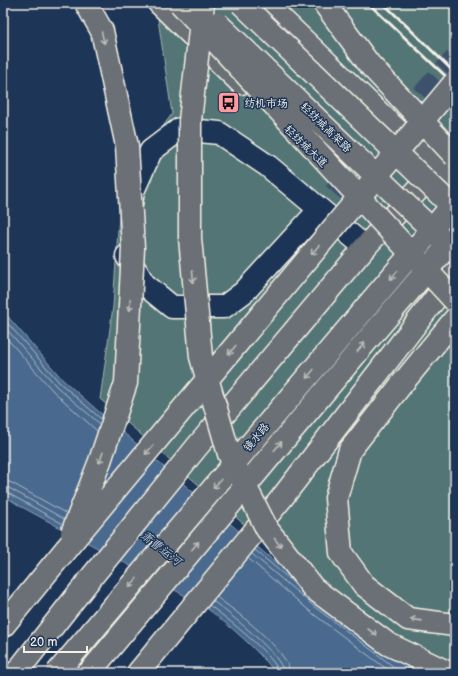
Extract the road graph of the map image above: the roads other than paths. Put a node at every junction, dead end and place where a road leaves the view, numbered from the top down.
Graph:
1 (86, 3) edge
2 (158, 3) edge
3 (180, 3) edge
4 (196, 3) edge
5 (203, 3) edge
6 (241, 3) edge
7 (265, 3) edge
8 (324, 3) edge
9 (455, 82) edge
10 (455, 156) edge
11 (437, 169) junction
12 (455, 186) edge
13 (455, 202) edge
14 (455, 210) edge
15 (312, 218) tunnel mouth
16 (386, 223) junction
17 (455, 237) edge
18 (365, 247) junction
19 (455, 252) edge
20 (453, 280) edge
21 (455, 301) edge
22 (455, 319) edge
23 (66, 549) junction
24 (455, 625) edge
25 (3, 626) edge
26 (16, 673) edge
27 (57, 673) edge
28 (89, 673) edge
29 (138, 673) edge
30 (449, 673) edge

1 -> 23 main road, bridge
2 - 16 main road, 轻纺城大道
3 - 21 main road, bridge
4 - 19 main road, 轻纺城高架路, bridge
5 -> 30 main road, bridge
6 - 14 main road, bridge
7 - 11 main road
8 - 10 main road, bridge
9 -> 23 main road, bridge
11 - 12 main road
11 - 16 main road
13 -> 27 main road, 镜水路, bridge
15 - 18 street
16 - 18 main road
16 - 20 main road, 轻纺城大道
28 -> 17 main road, bridge
18 - 26 main road
20 - 29 main road
24 -> 22 main road
23 - 25 main road

